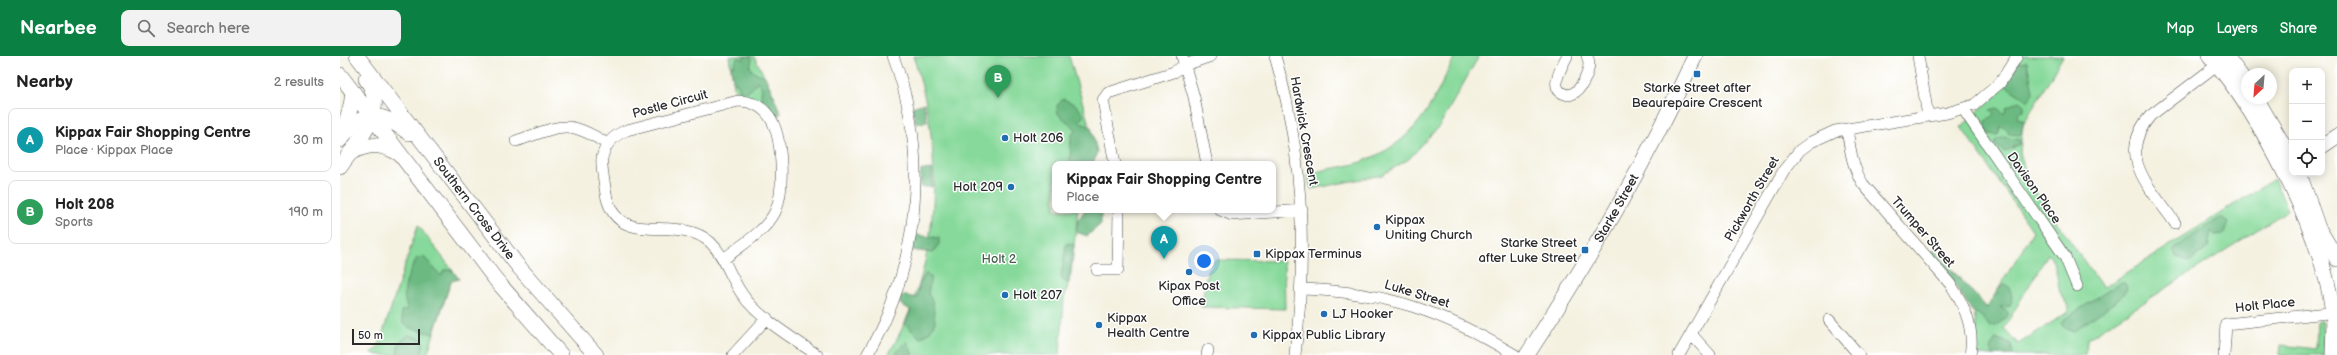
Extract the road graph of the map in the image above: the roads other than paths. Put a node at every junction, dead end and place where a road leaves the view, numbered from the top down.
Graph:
1 (349, 56) edge
2 (357, 56) edge
3 (893, 56) edge
4 (1211, 56) edge
5 (1275, 56) edge
6 (1567, 56) edge
7 (1587, 56) edge
8 (1695, 56) edge
9 (1918, 56) edge
10 (2017, 56) edge
11 (2220, 58) edge
12 (1183, 60) edge
13 (340, 75) edge
14 (2241, 78) edge
15 (353, 92) junction
16 (2259, 104) edge
17 (1963, 109) junction
18 (1928, 116) junction
19 (372, 117) junction
20 (2337, 128) edge
21 (1847, 129) junction
22 (2325, 133) edge
23 (2337, 136) edge
24 (340, 140) edge
25 (516, 142) dead end
26 (424, 144) junction
27 (607, 144) junction
28 (2325, 144) edge
29 (350, 153) junction
30 (399, 153) junction
31 (2287, 159) edge
32 (1114, 161) edge
33 (1206, 161) edge
34 (340, 167) edge
35 (2300, 176) edge
36 (1302, 210) junction
37 (1276, 212) edge
38 (1119, 213) edge
39 (1227, 213) edge
40 (1260, 213) edge
41 (2175, 223) dead end
42 (724, 259) junction
43 (2337, 259) edge
44 (2322, 267) junction
45 (1097, 270) dead end
46 (2077, 286) dead end
47 (1302, 289) junction
48 (2335, 312) edge
49 (766, 318) junction
50 (1829, 320) dead end
51 (1691, 334) junction
52 (561, 355) edge
53 (596, 355) edge
54 (733, 355) edge
55 (817, 355) edge
56 (867, 355) edge
57 (1295, 355) edge
58 (1515, 355) edge
59 (1527, 355) edge
60 (1679, 355) edge
61 (1710, 355) edge
62 (1859, 355) edge
63 (1970, 355) edge
64 (2224, 355) edge
65 (2333, 355) edge

1 - 19 street
2 - 26 street, Southern Cross Drive
3 - 56 street
4 - 12 street
5 - 36 street, Hardwick Crescent
6 - 7 street
8 - 59 street, Starke Street
9 - 18 street
10 - 17 street, Pickworth Street
11 - 14 street
11 - 31 street
11 - 41 street
12 - 32 street
12 - 33 street
13 - 15 street, Southern Cross Drive
15 - 19 street, Southern Cross Drive
15 - 24 street
16 - 31 street
17 - 18 street, Pickworth Street
17 - 46 street, Davison Place
18 - 21 street, Pickworth Street
19 - 24 street
19 - 26 street
19 - 29 street
19 - 30 street, Southern Cross Drive
20 - 22 street
21 - 51 street, Pickworth Street
21 - 63 street, Trumper Street
23 - 28 street
25 - 27 street
26 - 53 street, Southern Cross Drive
27 - 42 street
27 - 42 street, Postle Circuit
29 - 30 street
29 - 34 street
30 - 52 street, Southern Cross Drive
31 - 44 street
35 - 43 street
36 - 37 street
36 - 47 street, Hardwick Crescent
38 - 45 street
39 - 40 street
42 - 49 street
43 - 44 street
44 - 48 street
47 - 57 street, Hardwick Crescent
47 - 58 street, Luke Street
48 - 64 street, Holt Place
48 - 65 street
49 - 54 street
49 - 55 street
50 - 62 street
51 - 60 street, Pickworth Street
51 - 61 street

